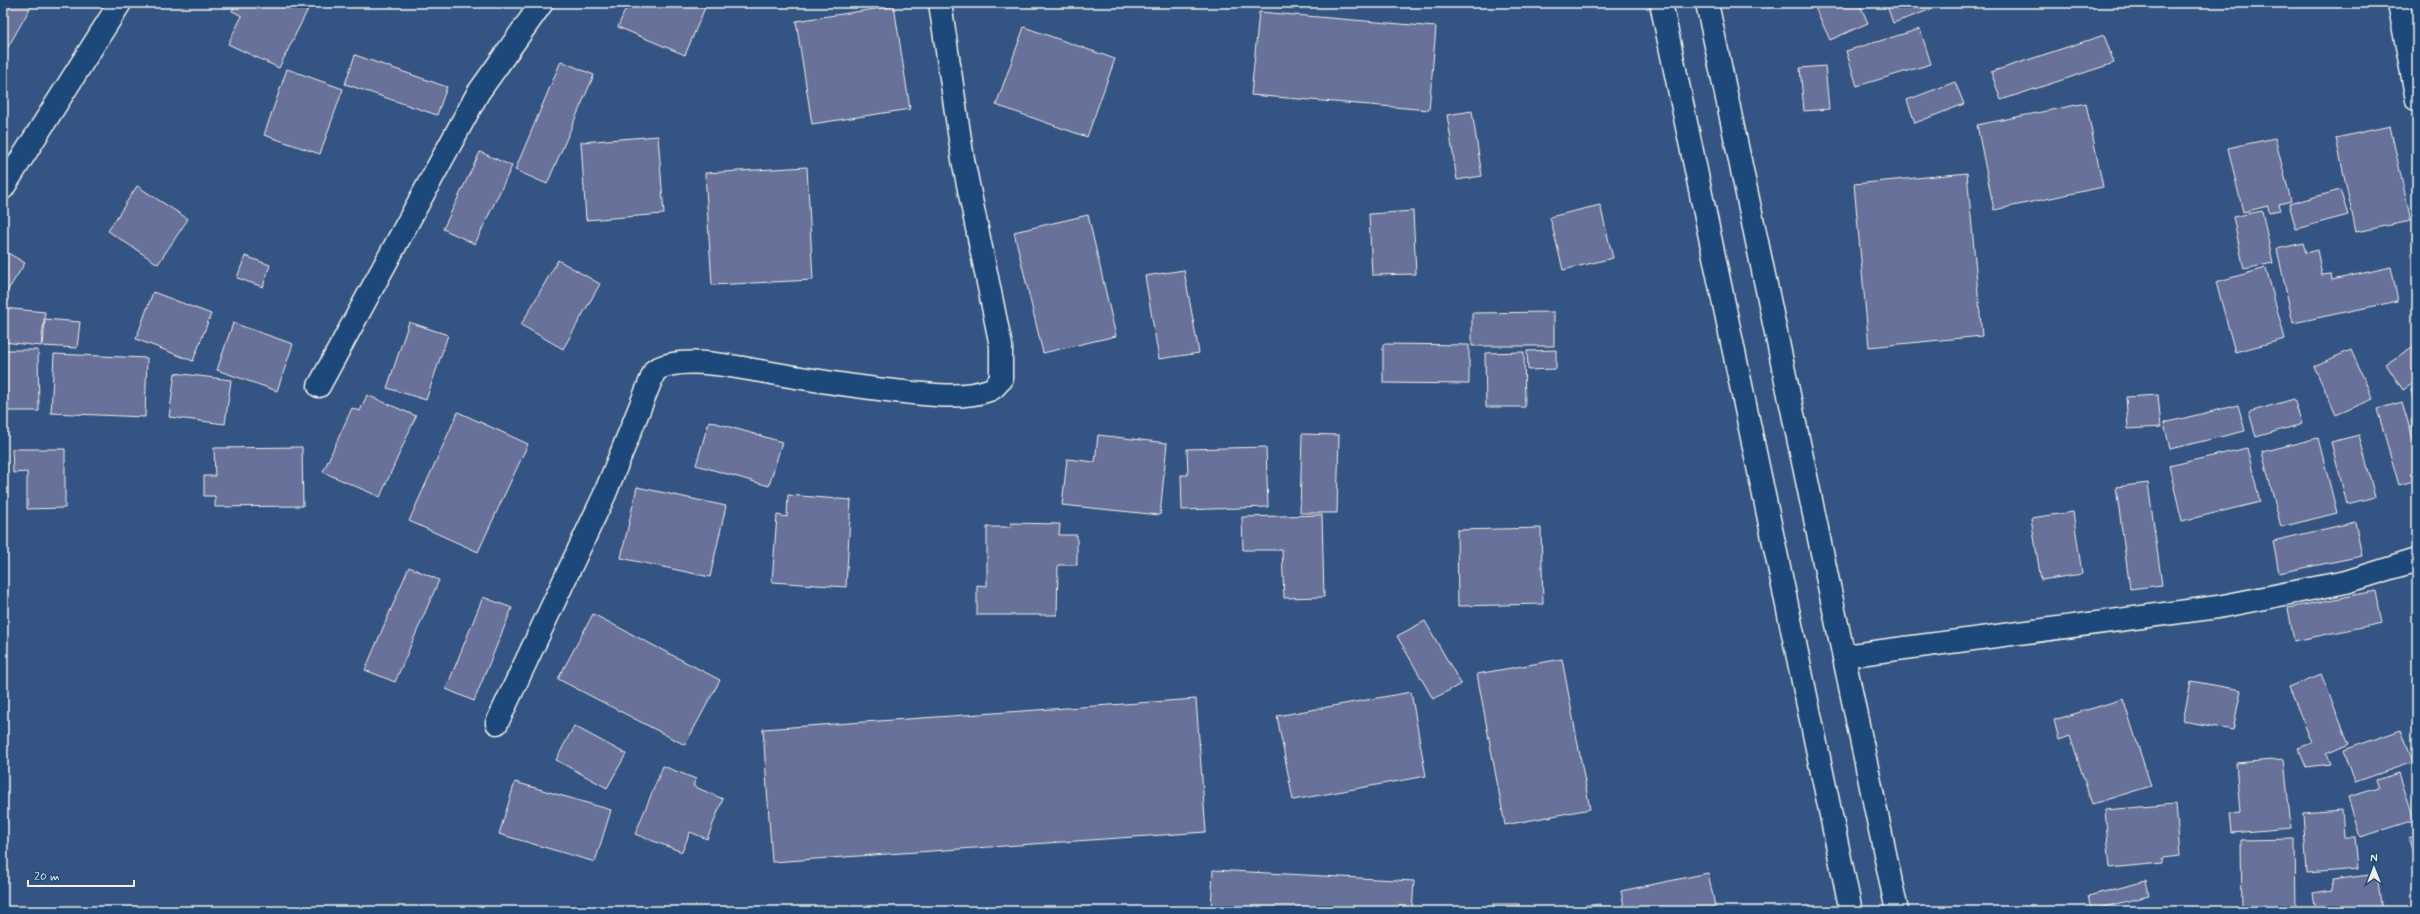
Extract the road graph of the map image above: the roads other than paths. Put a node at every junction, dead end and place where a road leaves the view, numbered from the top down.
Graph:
1 (120, 3) edge
2 (542, 3) edge
3 (940, 3) edge
4 (1661, 3) edge
5 (1707, 3) edge
6 (2399, 3) edge
7 (2417, 100) edge
8 (3, 188) edge
9 (318, 386) dead end
10 (2417, 560) edge
11 (1844, 656) junction
12 (497, 723) dead end
13 (1851, 911) edge
14 (1897, 911) edge

1 - 8 street
2 - 9 street
3 - 12 street
4 - 13 street
5 - 11 street
6 - 7 street
10 - 11 street
11 - 14 street

